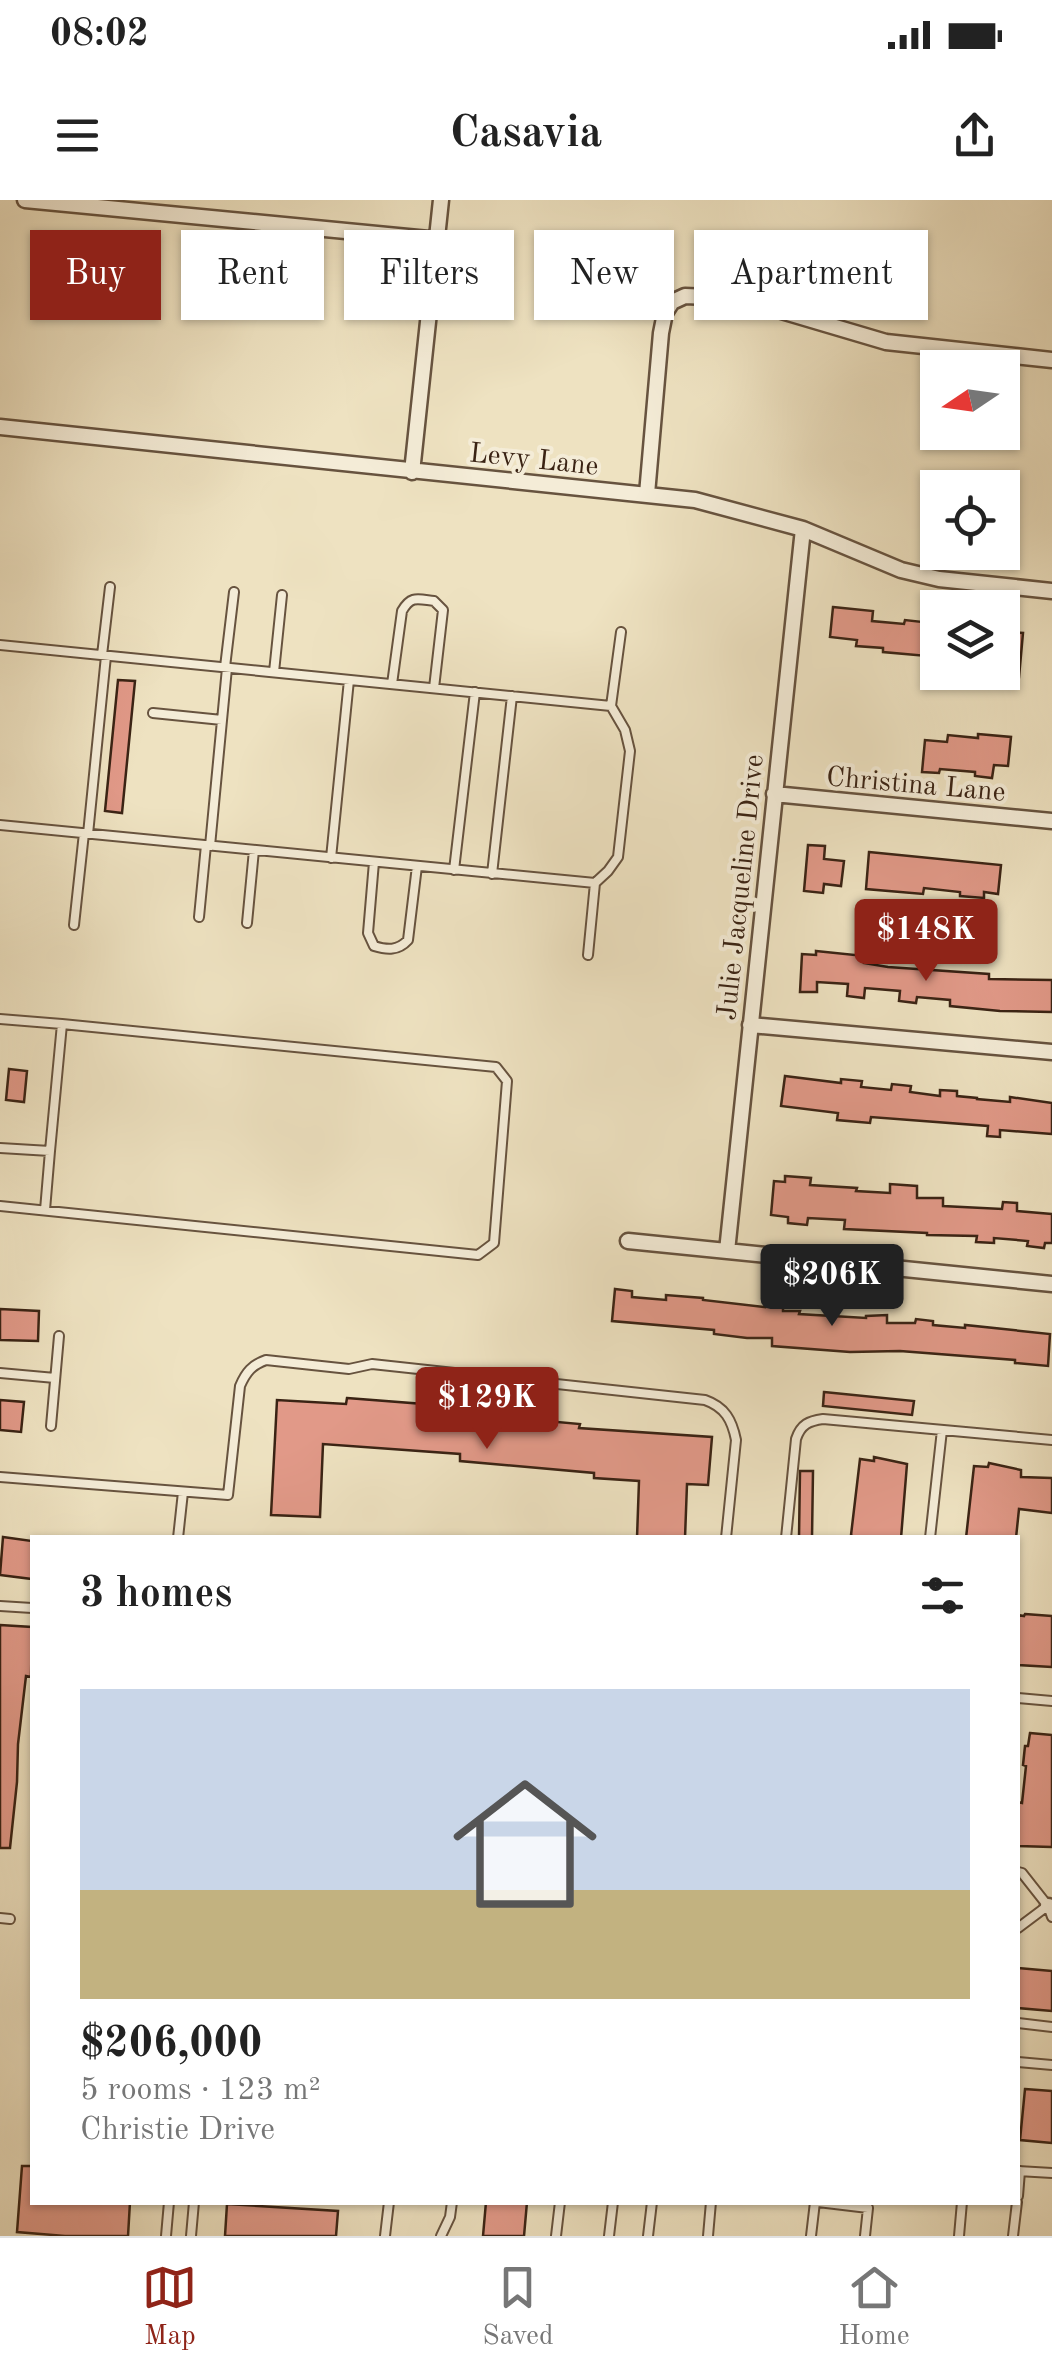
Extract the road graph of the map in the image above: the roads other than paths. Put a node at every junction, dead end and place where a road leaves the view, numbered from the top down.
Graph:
1 (25, 200) edge
2 (441, 200) edge
3 (439, 230) edge
4 (344, 231) edge
5 (429, 320) edge
6 (1052, 360) edge
7 (0, 427) edge
8 (412, 472) junction
9 (647, 494) junction
10 (803, 529) junction
11 (110, 587) dead end
12 (1052, 591) edge
13 (234, 592) dead end
14 (282, 596) dead end
15 (620, 632) dead end
16 (0, 645) edge
17 (104, 656) junction
18 (226, 668) junction
19 (274, 672) junction
20 (348, 680) junction
21 (392, 684) junction
22 (434, 688) junction
23 (475, 692) junction
24 (512, 696) junction
25 (610, 706) junction
26 (153, 713) dead end
27 (222, 720) junction
28 (774, 794) junction
29 (1052, 821) edge
30 (0, 825) edge
31 (86, 834) junction
32 (208, 845) junction
33 (254, 850) junction
34 (331, 858) junction
35 (374, 862) junction
36 (417, 866) junction
37 (454, 870) junction
38 (492, 874) junction
39 (595, 883) junction
40 (200, 917) dead end
41 (247, 924) dead end
42 (74, 925) dead end
43 (588, 955) dead end
44 (0, 1019) edge
45 (62, 1024) junction
46 (750, 1025) junction
47 (1052, 1052) edge
48 (0, 1148) edge
49 (50, 1151) junction
50 (0, 1206) edge
51 (44, 1210) junction
52 (628, 1241) dead end
53 (727, 1251) junction
54 (1052, 1284) edge
55 (59, 1336) dead end
56 (0, 1372) edge
57 (56, 1378) junction
58 (51, 1426) dead end
59 (942, 1430) junction
60 (1052, 1440) edge
61 (0, 1477) edge
62 (183, 1492) junction
63 (178, 1535) edge
64 (726, 1535) edge
65 (786, 1535) edge
66 (930, 1535) edge
67 (0, 1606) edge
68 (30, 1608) edge
69 (1020, 1698) edge
70 (1052, 1701) edge
71 (1020, 1872) edge
72 (1051, 1908) edge
73 (1020, 1927) edge
74 (1020, 2023) edge
75 (1052, 2026) edge
76 (1020, 2062) edge
77 (1052, 2065) edge
78 (1020, 2171) edge
79 (1052, 2173) edge
80 (170, 2205) edge
81 (194, 2205) edge
82 (389, 2205) edge
83 (452, 2205) edge
84 (560, 2205) edge
85 (612, 2205) edge
86 (652, 2205) edge
87 (711, 2205) edge
88 (816, 2205) edge
89 (842, 2205) edge
90 (962, 2205) edge
91 (1016, 2205) edge
92 (166, 2236) edge
93 (191, 2236) edge
94 (386, 2236) edge
95 (441, 2236) edge
96 (556, 2236) edge
97 (609, 2236) edge
98 (648, 2236) edge
99 (708, 2236) edge
100 (811, 2236) edge
101 (865, 2236) edge
102 (959, 2236) edge
103 (1013, 2236) edge

1 - 4 street
2 - 3 street
5 - 8 street
6 - 9 street
7 - 8 street, Levy Lane
8 - 9 street, Levy Lane
9 - 10 street, Levy Lane
10 - 12 street, Levy Lane
10 - 28 street, Julie Jacqueline Drive
11 - 17 lane
13 - 18 lane
14 - 19 lane
15 - 25 lane
16 - 17 lane
17 - 18 lane
17 - 31 lane
18 - 19 lane
18 - 27 lane
19 - 20 lane
20 - 21 lane
20 - 34 lane
21 - 22 lane
21 - 22 lane
22 - 23 lane
23 - 24 lane
23 - 37 lane
24 - 25 lane
24 - 38 lane
25 - 39 lane
26 - 27 lane
27 - 32 lane
28 - 29 street, Christina Lane
28 - 46 street, Julie Jacqueline Drive
30 - 31 lane
31 - 32 lane
31 - 42 lane
32 - 33 lane
32 - 40 lane
33 - 34 lane
33 - 41 lane
34 - 35 lane
35 - 36 lane
35 - 36 lane
36 - 37 lane
37 - 38 lane
38 - 39 lane
39 - 43 lane
44 - 45 lane
45 - 49 lane
45 - 51 lane
46 - 47 street
46 - 53 street, Julie Jacqueline Drive
48 - 49 lane
49 - 51 lane
50 - 51 lane
52 - 53 street
53 - 54 street
55 - 57 lane
56 - 57 lane
57 - 58 lane
59 - 60 lane
59 - 65 lane
59 - 66 lane
61 - 62 lane
62 - 63 lane
62 - 64 lane
67 - 68 lane
69 - 70 lane
71 - 72 lane
72 - 73 lane
74 - 75 lane
76 - 77 lane
78 - 79 lane
80 - 92 lane
81 - 93 lane
82 - 94 lane
83 - 95 lane
84 - 96 lane
85 - 97 lane
86 - 98 lane
87 - 99 lane
88 - 100 lane
89 - 101 lane
90 - 102 lane
91 - 103 lane

